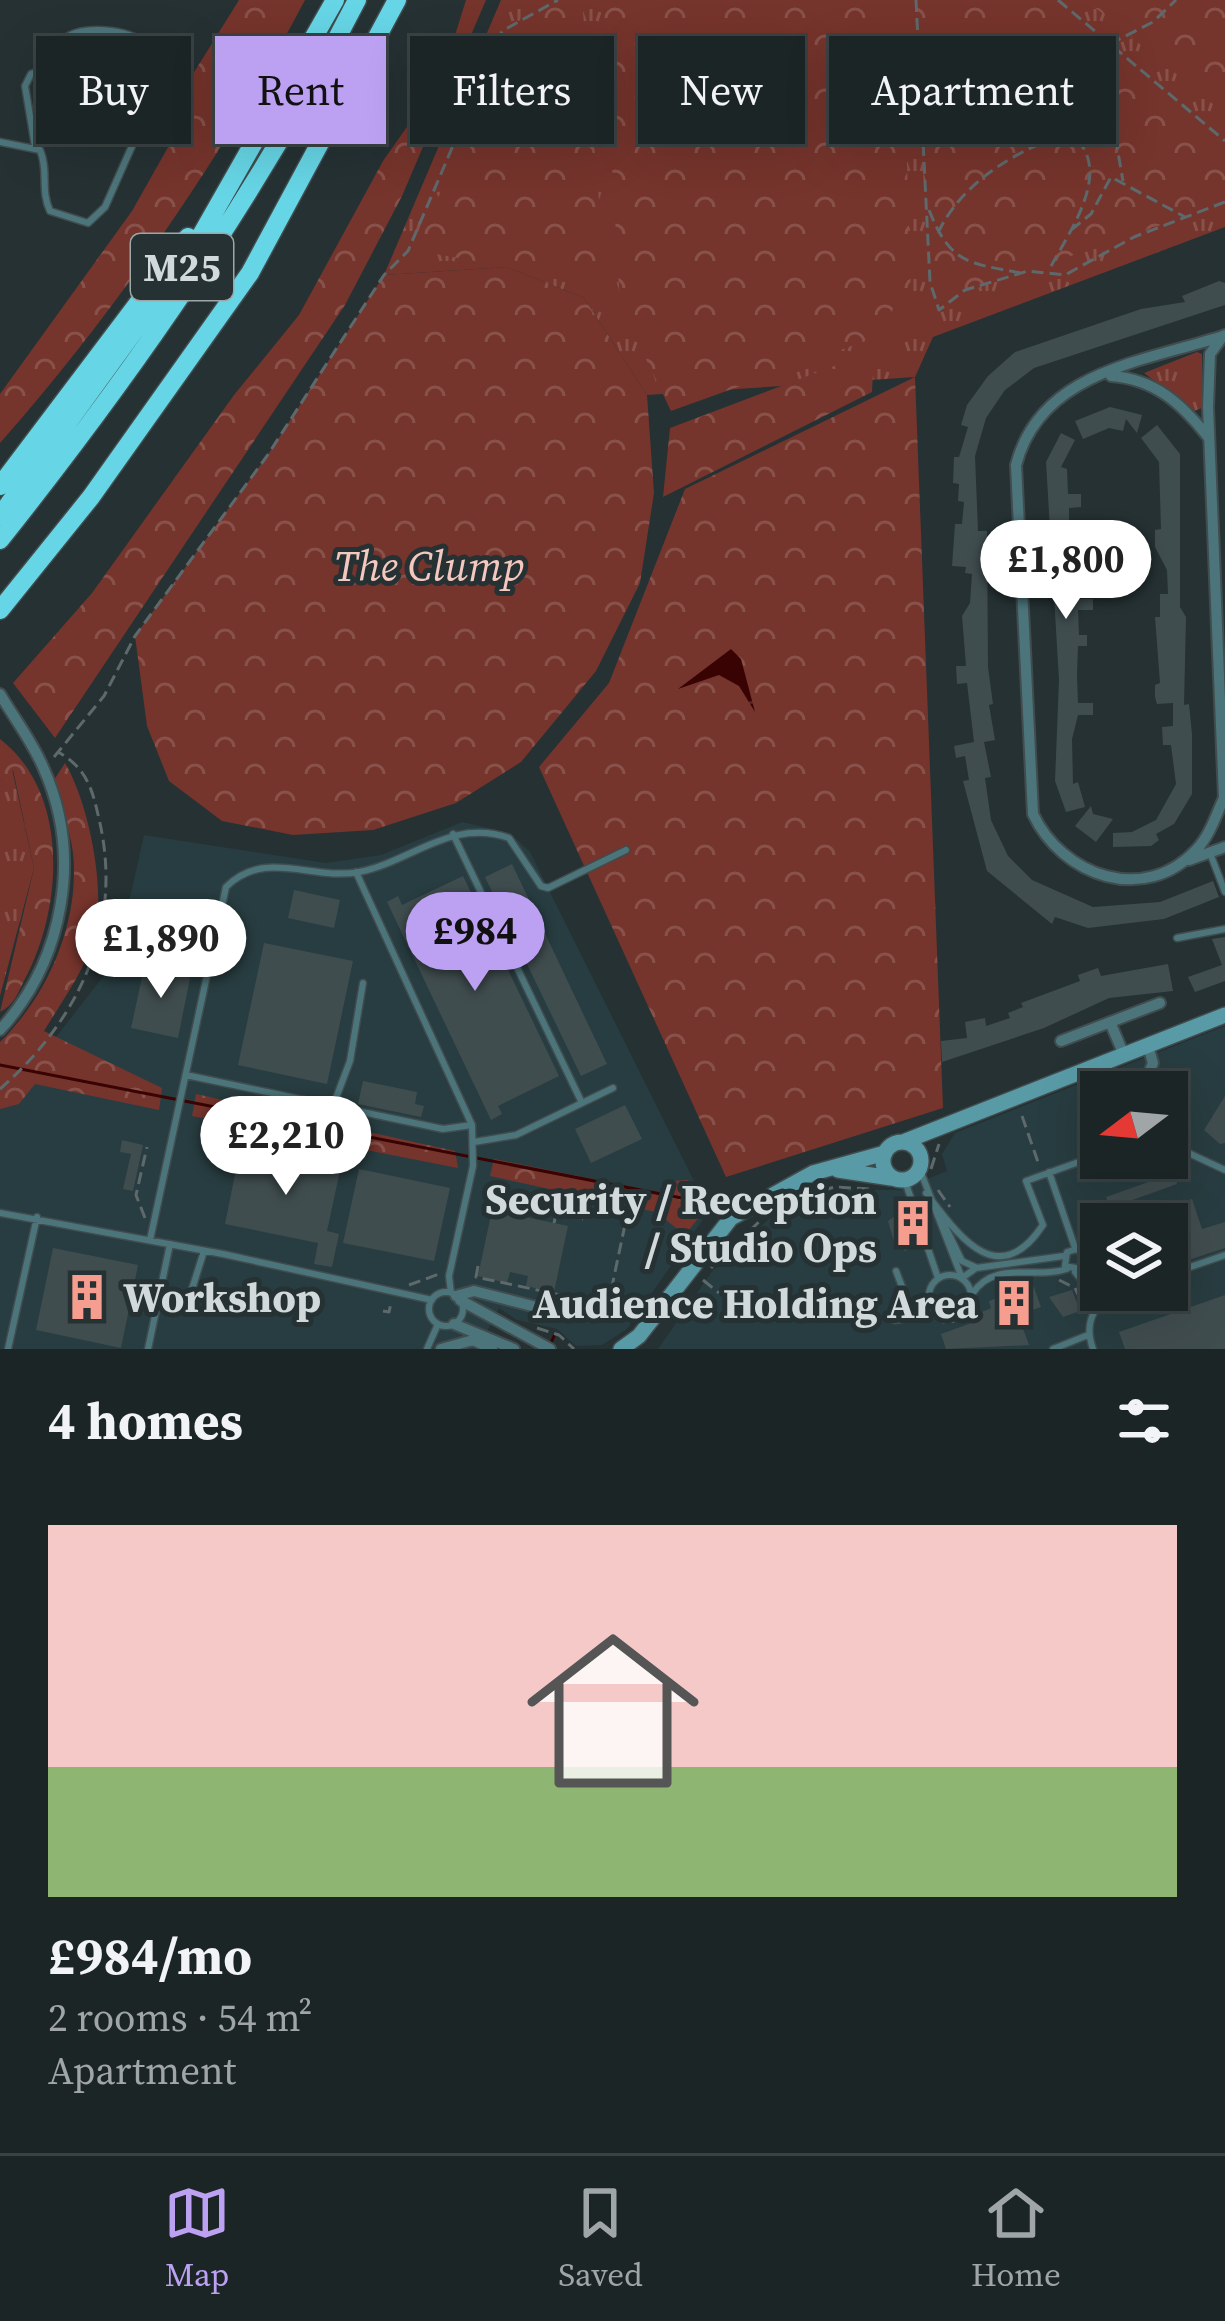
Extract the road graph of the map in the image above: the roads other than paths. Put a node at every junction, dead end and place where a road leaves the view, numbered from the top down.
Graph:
1 (332, 0) edge
2 (357, 0) edge
3 (397, 0) edge
4 (68, 36) edge
5 (126, 36) edge
6 (36, 72) edge
7 (0, 142) edge
8 (133, 144) edge
9 (36, 148) junction
10 (1224, 336) edge
11 (1105, 375) junction
12 (1210, 439) junction
13 (0, 486) edge
14 (1, 533) edge
15 (0, 610) edge
16 (0, 694) edge
17 (1224, 799) edge
18 (453, 834) junction
19 (1225, 847) edge
20 (626, 850) dead end
21 (1210, 853) junction
22 (1180, 863) junction
23 (356, 872) junction
24 (1225, 892) edge
25 (1225, 929) edge
26 (1177, 938) dead end
27 (363, 983) dead end
28 (1160, 1003) dead end
29 (1225, 1015) edge
30 (1110, 1022) junction
31 (0, 1030) edge
32 (1060, 1042) dead end
33 (1148, 1046) junction
34 (1124, 1055) junction
35 (1104, 1063) junction
36 (185, 1076) junction
37 (613, 1088) dead end
38 (582, 1103) junction
39 (333, 1106) junction
40 (958, 1118) junction
41 (472, 1125) junction
42 (903, 1142) junction
43 (475, 1147) junction
44 (885, 1153) junction
45 (1188, 1153) edge
46 (920, 1162) junction
47 (1080, 1162) edge
48 (827, 1168) junction
49 (1225, 1170) edge
50 (1046, 1174) junction
51 (900, 1180) junction
52 (926, 1193) junction
53 (0, 1214) edge
54 (37, 1216) junction
55 (150, 1240) junction
56 (170, 1244) junction
57 (1076, 1249) junction
58 (204, 1251) junction
59 (1080, 1252) edge
60 (1064, 1256) junction
61 (1225, 1256) edge
62 (976, 1268) junction
63 (1080, 1268) edge
64 (1188, 1268) edge
65 (1071, 1270) junction
66 (896, 1271) dead end
67 (938, 1278) junction
68 (962, 1278) junction
69 (1080, 1279) edge
70 (192, 1289) dead end
71 (972, 1294) junction
72 (456, 1296) junction
73 (432, 1300) junction
74 (929, 1301) junction
75 (548, 1310) dead end
76 (1097, 1311) edge
77 (913, 1314) junction
78 (940, 1315) junction
79 (438, 1324) junction
80 (454, 1324) junction
81 (1088, 1335) junction
82 (638, 1343) edge
83 (485, 1347) edge
84 (8, 1349) edge
85 (148, 1349) edge
86 (427, 1349) edge
87 (442, 1349) edge
88 (514, 1349) edge
89 (550, 1349) edge
90 (621, 1349) edge
91 (1053, 1349) edge
92 (1094, 1349) edge

1 - 13 highway, M25
1 - 14 highway, M25
2 - 14 highway, M25
3 - 15 highway, M25
4 - 5 lane
6 - 9 lane
7 - 9 lane
8 - 9 lane
10 - 11 street
10 - 12 street
11 - 12 street
11 - 22 street
12 - 17 street
16 - 31 street
17 - 22 street
18 - 20 lane
18 - 23 lane
18 - 38 lane
19 - 21 street
21 - 22 street
21 - 24 lane
23 - 36 lane
23 - 41 lane
25 - 26 lane
27 - 39 lane
28 - 30 street
29 - 33 street
30 - 32 street
30 - 34 street
33 - 34 street
33 - 35 street
34 - 35 street
35 - 40 street
36 - 39 lane
36 - 55 lane
37 - 38 lane
38 - 43 lane
39 - 41 lane
40 - 42 street
40 - 46 street
41 - 43 lane
42 - 44 street
42 - 46 street
43 - 72 lane
44 - 48 street
44 - 51 street
45 - 49 lane
46 - 51 street
46 - 52 lane
47 - 50 lane
48 - 51 street
48 - 82 street
50 - 52 lane
50 - 57 lane
51 - 67 lane
52 - 62 lane
52 - 68 lane
53 - 54 lane
54 - 55 lane
54 - 84 lane
55 - 56 lane
56 - 58 lane
56 - 85 lane
57 - 59 lane
57 - 60 lane
58 - 70 lane
58 - 73 lane
60 - 62 lane
60 - 65 lane
61 - 64 lane
62 - 68 lane
63 - 65 lane
65 - 69 lane
65 - 71 lane
66 - 77 lane
67 - 68 lane
67 - 74 lane
68 - 71 lane
71 - 78 lane
72 - 73 lane
72 - 75 street
72 - 80 lane
72 - 89 street
73 - 79 lane
74 - 77 lane
74 - 78 lane
76 - 81 lane
77 - 78 lane
79 - 80 lane
79 - 86 lane
80 - 88 street
81 - 91 lane
81 - 92 lane
82 - 90 street
83 - 87 street

